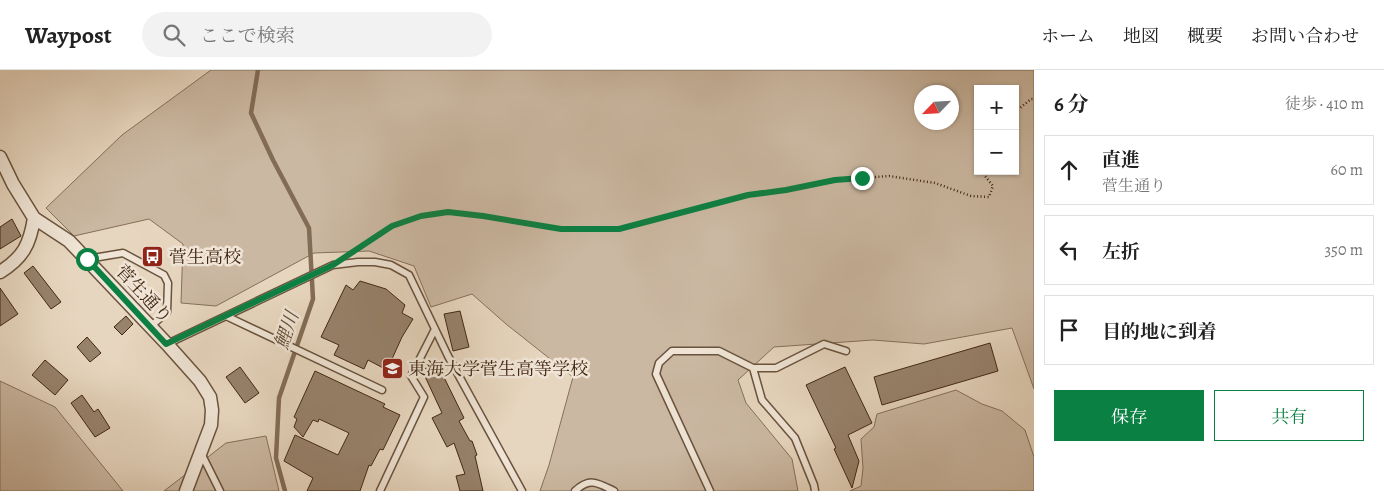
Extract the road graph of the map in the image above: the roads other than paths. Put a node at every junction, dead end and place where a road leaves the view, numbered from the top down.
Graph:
1 (0, 157) edge
2 (34, 218) junction
3 (87, 259) junction
4 (0, 272) edge
5 (226, 316) junction
6 (150, 327) junction
7 (434, 329) junction
8 (166, 344) junction
9 (846, 351) dead end
10 (753, 368) junction
11 (382, 390) dead end
12 (200, 452) junction
13 (186, 491) edge
14 (220, 491) edge
15 (380, 491) edge
16 (522, 491) edge
17 (575, 491) edge
18 (614, 491) edge
19 (710, 491) edge
20 (815, 491) edge

1 - 2 street, 菅生通り
2 - 3 street, 菅生通り
2 - 4 street
3 - 6 street, 菅生通り
3 - 6 lane
5 - 7 lane
5 - 8 lane
5 - 11 lane
6 - 8 street, 菅生通り
7 - 15 lane
7 - 16 lane
8 - 12 street, 菅生通り
9 - 10 lane
10 - 19 lane
10 - 20 lane
12 - 13 street, 菅生通り
12 - 14 lane
17 - 18 lane

